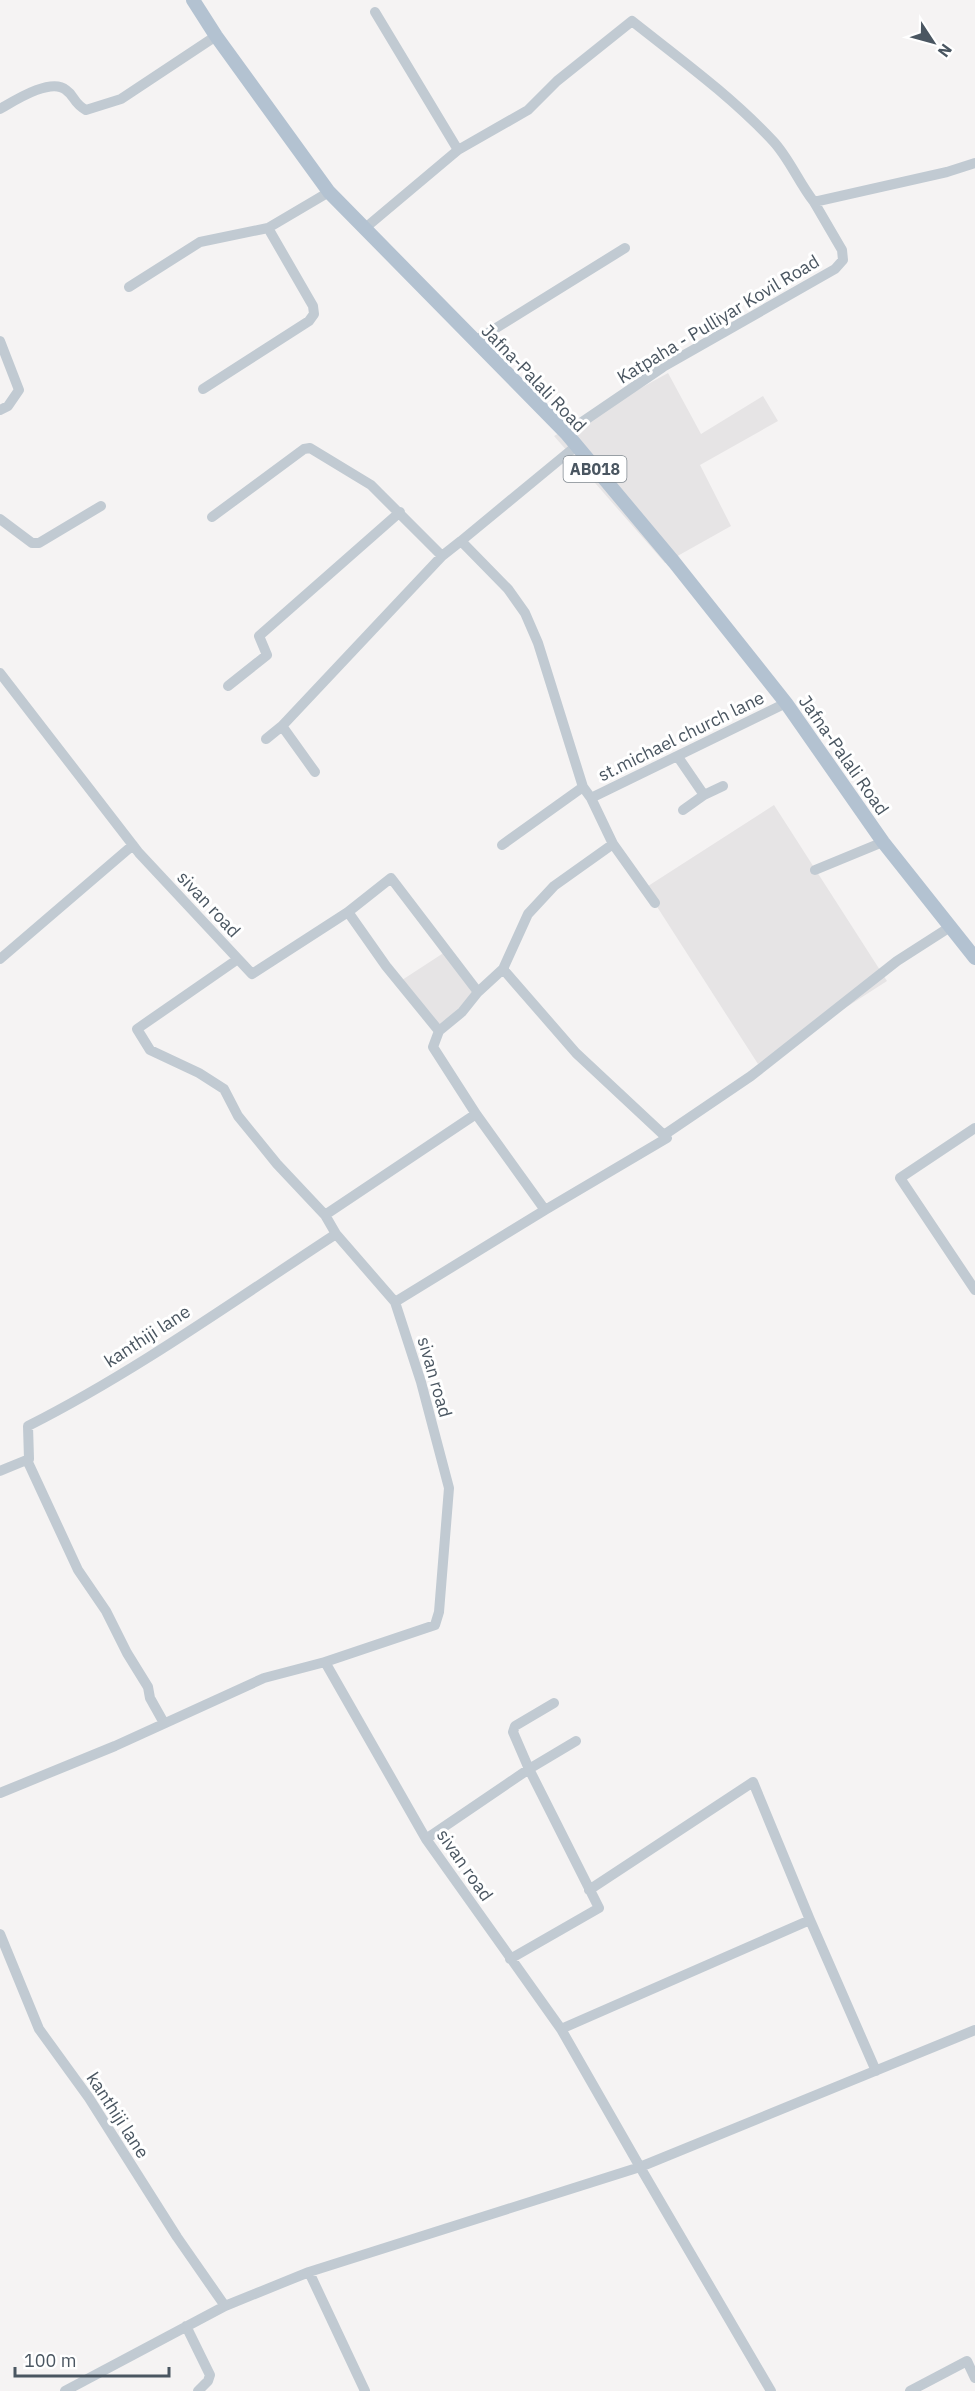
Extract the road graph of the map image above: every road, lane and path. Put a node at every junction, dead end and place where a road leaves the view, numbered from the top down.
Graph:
1 (193, 0) edge
2 (375, 12) dead end
3 (216, 36) junction
4 (0, 109) edge
5 (458, 150) junction
6 (975, 163) edge
7 (330, 192) junction
8 (814, 202) junction
9 (268, 228) junction
10 (364, 229) junction
11 (625, 248) dead end
12 (129, 287) dead end
13 (0, 341) edge
14 (475, 341) junction
15 (203, 389) dead end
16 (0, 410) edge
17 (566, 433) junction
18 (575, 447) junction
19 (101, 506) dead end
20 (400, 512) junction
21 (212, 517) dead end
22 (0, 519) edge
23 (461, 541) junction
24 (442, 556) junction
25 (0, 673) edge
26 (228, 686) dead end
27 (786, 703) junction
28 (282, 726) junction
29 (266, 739) dead end
30 (678, 758) junction
31 (315, 772) dead end
32 (723, 786) dead end
33 (583, 787) junction
34 (704, 795) junction
35 (591, 798) junction
36 (683, 810) dead end
37 (883, 842) junction
38 (613, 844) junction
39 (133, 845) junction
40 (502, 845) dead end
41 (815, 870) dead end
42 (655, 903) dead end
43 (348, 912) junction
44 (950, 927) junction
45 (975, 958) edge
46 (0, 959) edge
47 (238, 960) junction
48 (503, 969) junction
49 (478, 992) junction
50 (439, 1031) junction
51 (476, 1114) junction
52 (975, 1128) edge
53 (664, 1135) junction
54 (545, 1210) junction
55 (325, 1215) junction
56 (336, 1234) junction
57 (975, 1290) edge
58 (395, 1302) junction
59 (27, 1460) junction
60 (0, 1471) edge
61 (325, 1662) junction
62 (554, 1703) dead end
63 (164, 1723) junction
64 (576, 1741) dead end
65 (529, 1769) junction
66 (0, 1793) edge
67 (426, 1839) junction
68 (589, 1890) junction
69 (810, 1920) junction
70 (0, 1934) edge
71 (510, 1959) junction
72 (561, 2028) junction
73 (975, 2030) edge
74 (876, 2071) junction
75 (639, 2168) junction
76 (309, 2272) junction
77 (225, 2306) junction
78 (186, 2326) junction
79 (975, 2378) edge
80 (64, 2391) edge
81 (198, 2391) edge
82 (365, 2391) edge
83 (771, 2391) edge
84 (910, 2391) edge

1 - 3 main road, Jafna-Palali Road / AB018
2 - 5 street
3 - 4 street
3 - 7 main road, Jafna-Palali Road / AB018
5 - 8 street
5 - 10 street
6 - 8 street
7 - 9 street
7 - 10 main road, Jafna-Palali Road / AB018
8 - 17 street, Katpaha - Pulliyar Kovil Road
9 - 12 street
9 - 15 street
10 - 14 main road, Jafna-Palali Road / AB018
11 - 14 street
13 - 16 street
14 - 17 main road, Jafna-Palali Road / AB018
17 - 18 main road, Jafna-Palali Road / AB018
18 - 23 street
18 - 27 main road, Jafna-Palali Road / AB018
19 - 22 street
20 - 21 street
20 - 24 street
20 - 26 street
23 - 24 street
23 - 33 street, st.michael church lane
24 - 28 street
25 - 39 street, sivan road
27 - 30 street, st.michael church lane
27 - 37 main road, Jafna-Palali Road / AB018
28 - 29 street
28 - 31 street
30 - 34 street
30 - 35 street, st.michael church lane
32 - 34 street
33 - 35 street, st.michael church lane
33 - 40 street
34 - 36 street
35 - 38 street, st.michael church lane
37 - 41 street
37 - 44 main road, Jafna-Palali Road / AB018
38 - 42 street, st.michael church lane
38 - 48 street
39 - 46 street
39 - 47 street, sivan road
43 - 47 street
43 - 49 street
43 - 50 street
44 - 45 main road, Jafna-Palali Road / AB018
44 - 53 street
47 - 55 street, sivan road
48 - 49 street
48 - 53 street
49 - 50 street
50 - 51 street
51 - 54 street
51 - 55 street
52 - 57 street
53 - 54 street
54 - 58 street
55 - 56 street, sivan road
56 - 58 street, sivan road
56 - 59 street, kanthiji lane
58 - 61 street, sivan road
59 - 60 street
59 - 63 street
61 - 63 street
61 - 67 street, sivan road
62 - 65 street
63 - 66 street
64 - 65 street
65 - 67 street
65 - 68 street
67 - 71 street, sivan road
68 - 69 street
68 - 71 street
69 - 72 street
69 - 74 street
70 - 77 street, kanthiji lane
71 - 72 street, sivan road
72 - 75 street, sivan road
73 - 74 street
74 - 75 street
75 - 76 street
75 - 83 street, sivan road
76 - 77 street
76 - 82 street
77 - 78 street
78 - 80 street
78 - 81 street
79 - 84 street

